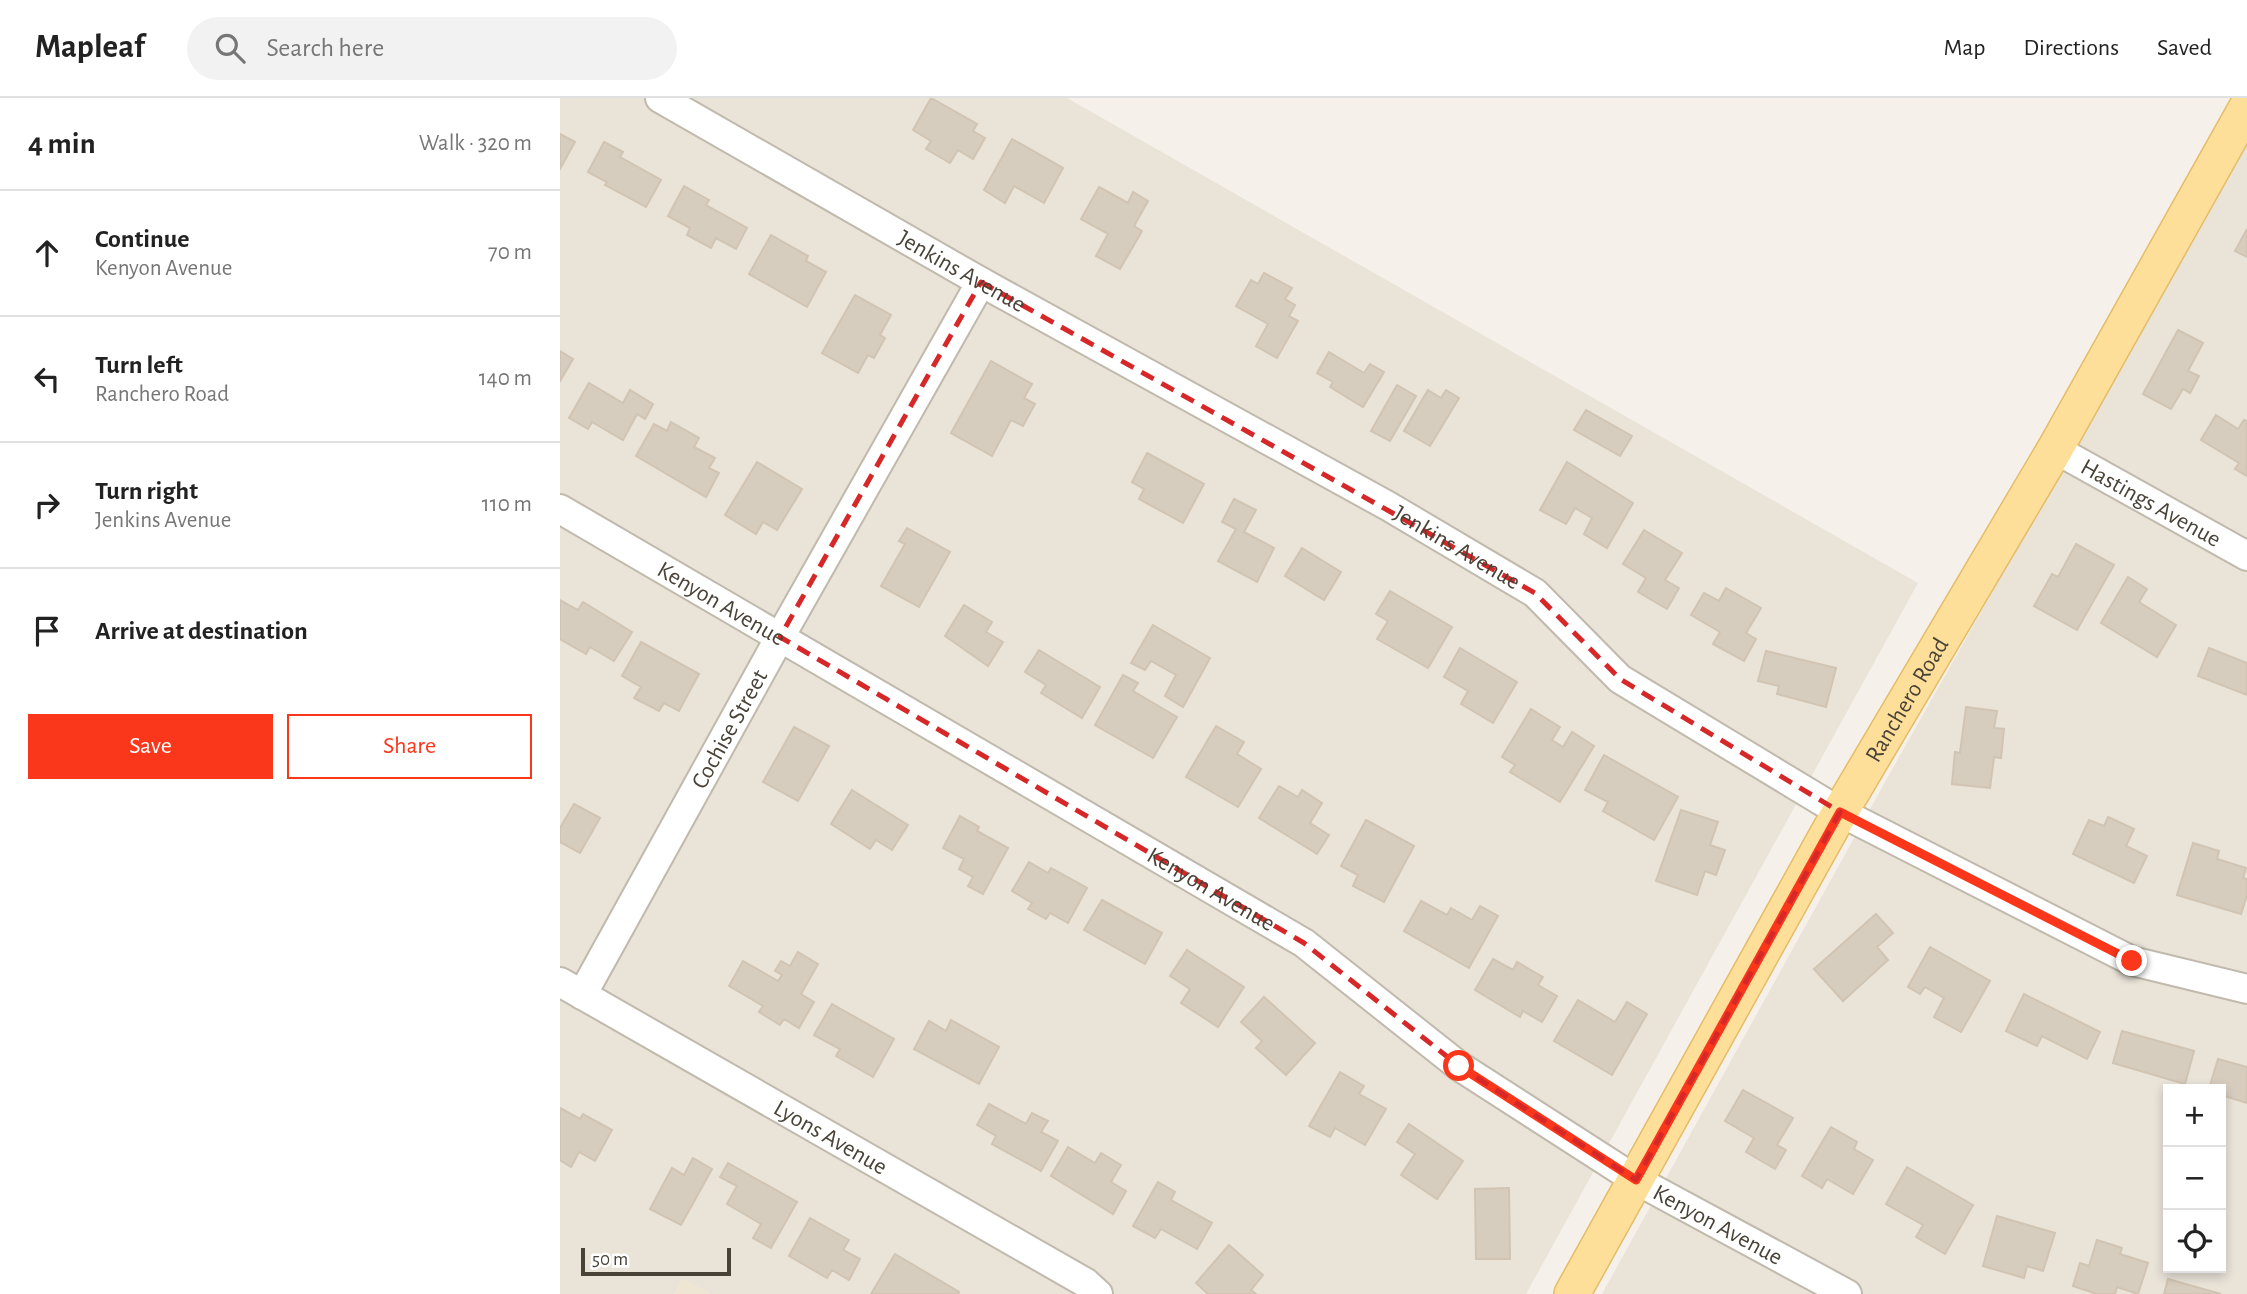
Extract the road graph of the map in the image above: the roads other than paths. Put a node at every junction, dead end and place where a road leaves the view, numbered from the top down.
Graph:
1 (660, 98) edge
2 (2247, 107) edge
3 (981, 282) junction
4 (2055, 449) junction
5 (560, 509) edge
6 (2247, 556) edge
7 (780, 637) junction
8 (1840, 812) junction
9 (571, 988) edge
10 (2247, 989) edge
11 (1636, 1180) junction
12 (1098, 1294) edge
13 (1572, 1294) edge
14 (1847, 1294) edge

1 - 3 street, Jenkins Avenue
2 - 4 main road, Ranchero Road
3 - 7 street, Cochise Street
3 - 8 street, Jenkins Avenue
4 - 6 street, Hastings Avenue
4 - 8 main road, Ranchero Road
5 - 7 street, Kenyon Avenue
7 - 9 street, Cochise Street
7 - 11 street, Kenyon Avenue
8 - 10 street, Jenkins Avenue
8 - 11 main road, Ranchero Road
9 - 12 street, Lyons Avenue
11 - 13 main road, Ranchero Road
11 - 14 street, Kenyon Avenue

